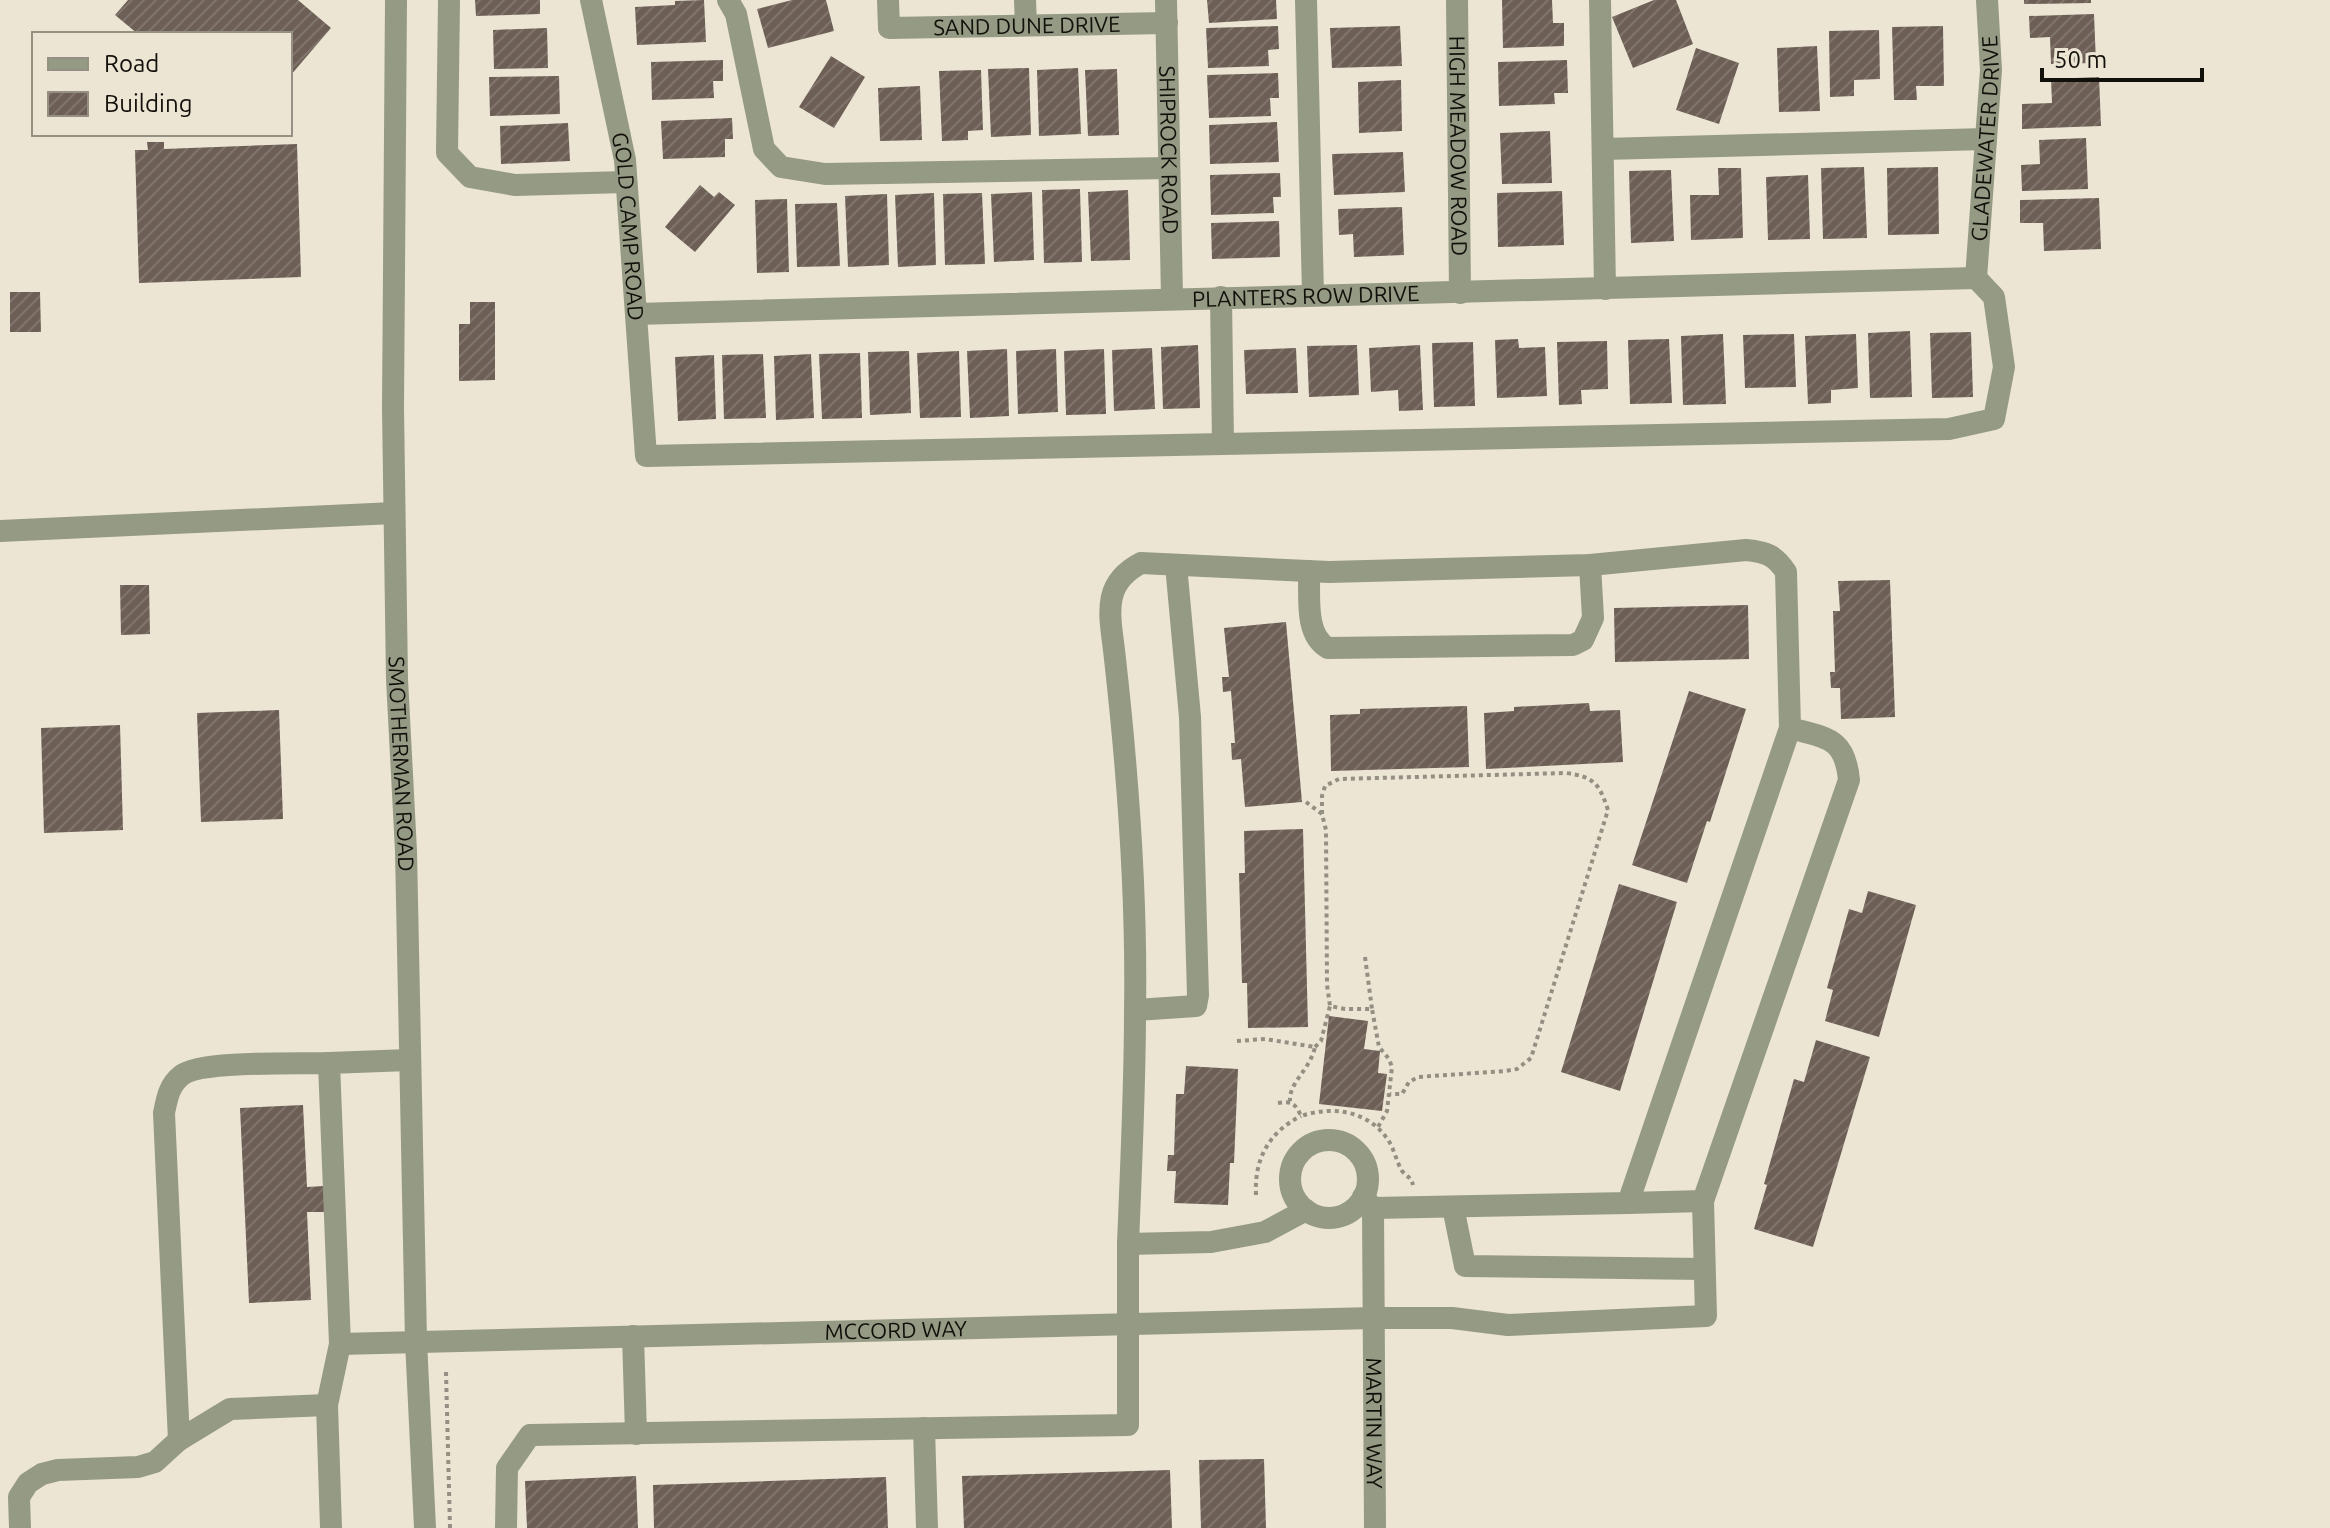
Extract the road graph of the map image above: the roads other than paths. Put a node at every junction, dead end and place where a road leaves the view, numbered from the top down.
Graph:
1 (396, 0) edge
2 (449, 0) edge
3 (591, 0) edge
4 (728, 0) edge
5 (888, 0) edge
6 (1025, 0) edge
7 (1166, 0) edge
8 (1306, 0) edge
9 (1457, 0) edge
10 (1600, 0) edge
11 (1987, 0) edge
12 (1167, 23) junction
13 (1026, 25) junction
14 (1986, 139) junction
15 (1603, 149) junction
16 (1169, 168) junction
17 (626, 182) junction
18 (1976, 278) junction
19 (1605, 289) junction
20 (1460, 293) junction
21 (1313, 295) junction
22 (1221, 297) junction
23 (1172, 298) junction
24 (636, 314) junction
25 (1223, 444) junction
26 (394, 513) junction
27 (0, 531) edge
28 (1176, 565) junction
29 (1590, 565) junction
30 (1309, 571) junction
31 (1790, 728) junction
32 (1136, 1010) junction
33 (409, 1060) junction
34 (329, 1063) junction
35 (1703, 1201) junction
36 (1368, 1203) junction
37 (1628, 1203) junction
38 (1453, 1207) junction
39 (1306, 1210) junction
40 (1128, 1244) junction
41 (1704, 1269) junction
42 (1374, 1318) junction
43 (1129, 1324) junction
44 (633, 1336) junction
45 (416, 1341) junction
46 (340, 1344) junction
47 (327, 1405) junction
48 (924, 1428) junction
49 (636, 1434) junction
50 (179, 1440) junction
51 (20, 1528) edge
52 (331, 1528) edge
53 (425, 1528) edge
54 (506, 1528) edge
55 (927, 1528) edge
56 (1375, 1528) edge

1 - 26 street, SMOTHERMAN ROAD
2 - 17 street
3 - 17 street, GOLD CAMP ROAD
4 - 16 street
5 - 13 street, SAND DUNE DRIVE
6 - 13 street
7 - 12 street, SHIPROCK ROAD
8 - 21 street
9 - 20 street, HIGH MEADOW ROAD
10 - 15 street
11 - 14 street, GLADEWATER DRIVE
12 - 13 street, SAND DUNE DRIVE
12 - 16 street, SHIPROCK ROAD
14 - 15 street
14 - 18 street, GLADEWATER DRIVE
15 - 19 street
16 - 23 street, SHIPROCK ROAD
17 - 24 street, GOLD CAMP ROAD
18 - 19 street, PLANTERS ROW DRIVE
18 - 25 street
19 - 20 street, PLANTERS ROW DRIVE
20 - 21 street, PLANTERS ROW DRIVE
21 - 22 street, PLANTERS ROW DRIVE
22 - 23 street, PLANTERS ROW DRIVE
22 - 25 street
23 - 24 street, PLANTERS ROW DRIVE
24 - 25 street, GOLD CAMP ROAD
26 - 27 street
26 - 33 street, SMOTHERMAN ROAD
28 - 30 street
28 - 32 street
28 - 32 street
29 - 30 street
29 - 30 street
29 - 31 street
31 - 35 street
31 - 37 street
32 - 40 street
33 - 34 street
33 - 45 street, SMOTHERMAN ROAD
34 - 46 street
34 - 50 street
35 - 37 street
35 - 41 street
36 - 38 street
36 - 39 street
36 - 39 street
36 - 42 street, MARTIN WAY
37 - 38 street
38 - 41 street
39 - 40 street
40 - 43 street
41 - 42 street, MCCORD WAY
42 - 43 street, MCCORD WAY
42 - 56 street, MARTIN WAY
43 - 44 street, MCCORD WAY
43 - 48 street
44 - 45 street, MCCORD WAY
44 - 49 street
45 - 46 street, MCCORD WAY
45 - 53 street, SMOTHERMAN ROAD
46 - 47 street
47 - 50 street
47 - 52 street
48 - 49 street
48 - 55 street
49 - 54 street
50 - 51 street

